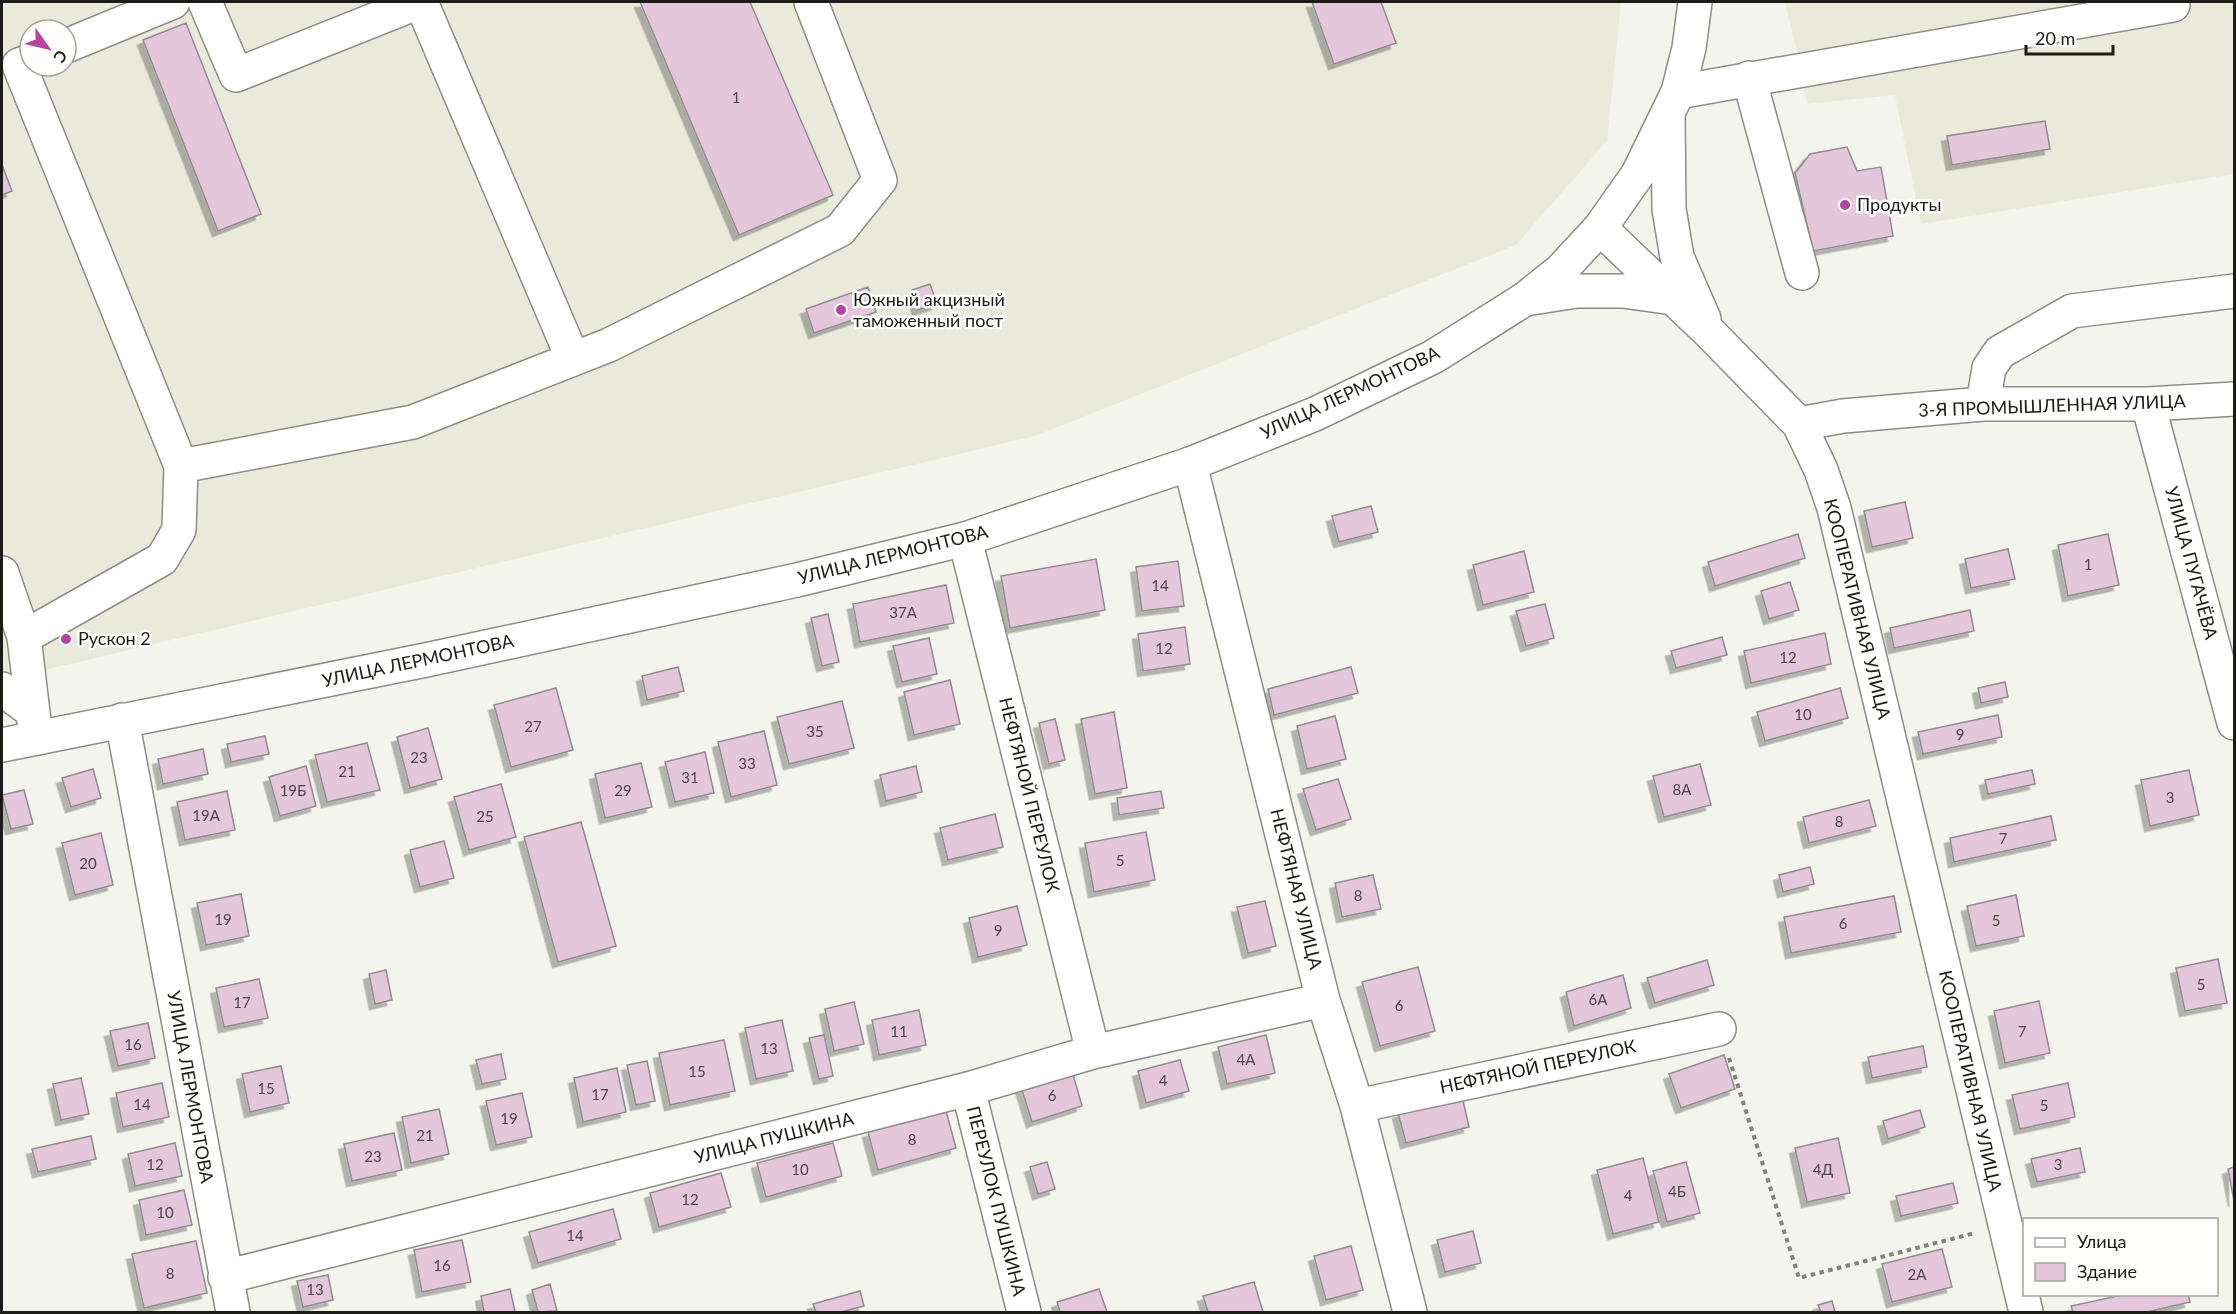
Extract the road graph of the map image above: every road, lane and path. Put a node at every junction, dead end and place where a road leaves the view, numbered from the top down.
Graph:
1 (173, 2) edge
2 (204, 2) edge
3 (420, 2) edge
4 (811, 2) edge
5 (1695, 2) edge
6 (2173, 5) dead end
7 (78, 41) edge
8 (24, 78) edge
9 (1749, 78) junction
10 (1673, 104) junction
11 (1600, 228) junction
12 (1802, 273) dead end
13 (2235, 291) edge
14 (1673, 298) junction
15 (1525, 299) junction
16 (1709, 332) junction
17 (573, 358) junction
18 (2235, 399) edge
19 (1983, 404) junction
20 (2148, 404) junction
21 (1799, 424) junction
22 (1190, 464) junction
23 (182, 466) junction
24 (965, 538) junction
25 (2, 573) edge
26 (24, 638) junction
27 (2, 689) edge
28 (122, 720) junction
29 (2235, 723) edge
30 (35, 725) junction
31 (2, 745) edge
32 (1323, 999) junction
33 (1719, 1029) joint
34 (1093, 1052) junction
35 (968, 1089) junction
36 (1357, 1106) junction
37 (2004, 1225) junction
38 (225, 1277) junction
39 (233, 1312) edge
40 (1024, 1312) edge
41 (1410, 1312) edge
42 (2026, 1312) edge

1 - 7 street
2 - 3 street
3 - 17 street
4 - 17 street
5 - 10 street
6 - 9 street
8 - 23 street
9 - 10 street
9 - 12 street
10 - 11 street
10 - 16 street
11 - 14 street, КООПЕРАТИВНАЯ УЛИЦА
11 - 15 street, УЛИЦА ЛЕРМОНТОВА
13 - 19 street
14 - 15 street
14 - 16 street, КООПЕРАТИВНАЯ УЛИЦА
15 - 22 street, УЛИЦА ЛЕРМОНТОВА
16 - 21 street, КООПЕРАТИВНАЯ УЛИЦА
17 - 23 street
18 - 20 street, 3-Я ПРОМЫШЛЕННАЯ УЛИЦА
19 - 20 street, 3-Я ПРОМЫШЛЕННАЯ УЛИЦА
19 - 21 street, 3-Я ПРОМЫШЛЕННАЯ УЛИЦА
20 - 29 street, УЛИЦА ПУГАЧЁВА
21 - 37 street, КООПЕРАТИВНАЯ УЛИЦА
22 - 24 street, УЛИЦА ЛЕРМОНТОВА
22 - 32 street, НЕФТЯНАЯ УЛИЦА
23 - 26 street
24 - 28 street, УЛИЦА ЛЕРМОНТОВА
24 - 34 street, НЕФТЯНОЙ ПЕРЕУЛОК
25 - 26 street
26 - 30 street
27 - 30 street
28 - 30 street, УЛИЦА ЛЕРМОНТОВА
28 - 38 street, УЛИЦА ЛЕРМОНТОВА
30 - 31 street, УЛИЦА ЛЕРМОНТОВА
32 - 34 street, УЛИЦА ПУШКИНА
32 - 36 street, НЕФТЯНАЯ УЛИЦА
33 - 36 street, НЕФТЯНОЙ ПЕРЕУЛОК
33 - 37 path
34 - 35 street, УЛИЦА ПУШКИНА
35 - 38 street, УЛИЦА ПУШКИНА
35 - 40 street, ПЕРЕУЛОК ПУШКИНА
36 - 41 street, НЕФТЯНАЯ УЛИЦА
37 - 42 street, КООПЕРАТИВНАЯ УЛИЦА
38 - 39 street, УЛИЦА ЛЕРМОНТОВА

